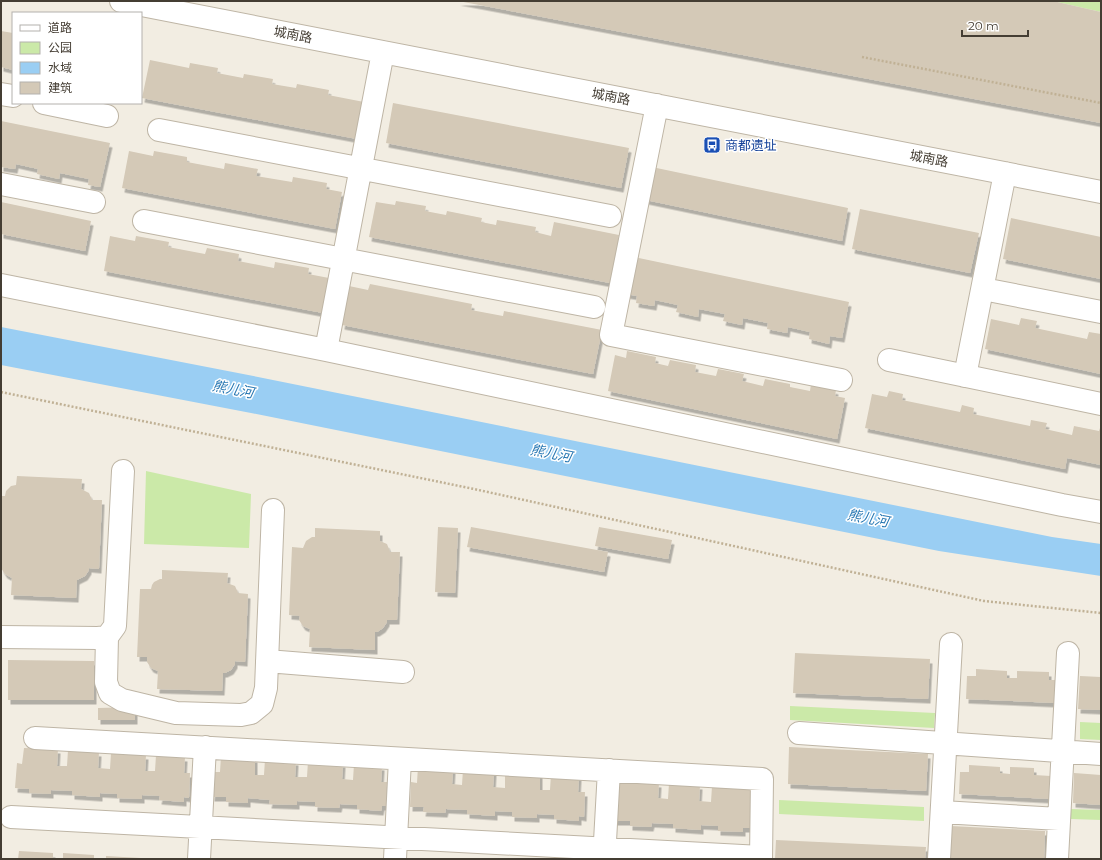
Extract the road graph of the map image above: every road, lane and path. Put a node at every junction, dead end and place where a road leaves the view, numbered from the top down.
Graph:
1 (121, 1) edge
2 (383, 52) junction
3 (862, 57) dead end
4 (1, 94) edge
5 (12, 96) edge
6 (1101, 103) edge
7 (49, 104) edge
8 (657, 105) junction
9 (107, 116) dead end
10 (159, 130) dead end
11 (361, 168) junction
12 (1005, 173) junction
13 (1, 184) edge
14 (1101, 192) edge
15 (94, 202) dead end
16 (610, 216) dead end
17 (144, 220) dead end
18 (343, 259) junction
19 (1, 285) edge
20 (983, 289) junction
21 (594, 307) dead end
22 (1101, 312) edge
23 (326, 350) junction
24 (889, 360) dead end
25 (966, 376) junction
26 (840, 380) dead end
27 (1, 392) edge
28 (1101, 404) edge
29 (123, 471) dead end
30 (273, 510) dead end
31 (1101, 512) edge
32 (1101, 613) edge
33 (1, 637) edge
34 (106, 637) junction
35 (951, 644) dead end
36 (1068, 653) dead end
37 (267, 661) junction
38 (403, 672) dead end
39 (799, 733) dead end
40 (35, 738) dead end
41 (946, 743) junction
42 (205, 747) junction
43 (1063, 751) junction
44 (1101, 754) edge
45 (400, 759) junction
46 (608, 770) junction
47 (942, 812) junction
48 (11, 817) dead end
49 (1059, 819) junction
50 (200, 827) junction
51 (396, 838) junction
52 (604, 854) edge
53 (761, 858) edge
54 (199, 859) edge
55 (395, 859) edge
56 (939, 859) edge
57 (1057, 859) edge

1 - 2 street, 城南路
2 - 8 street, 城南路
2 - 11 street
3 - 6 path
4 - 5 street
7 - 9 street
8 - 12 street, 城南路
8 - 26 street
10 - 11 street
11 - 16 street
11 - 18 street
12 - 14 street, 城南路
12 - 20 street
13 - 15 street
17 - 18 street
18 - 21 street
18 - 23 street
19 - 23 street
20 - 22 street
20 - 25 street
23 - 31 street
24 - 25 street
25 - 28 street
27 - 32 path
29 - 34 street
30 - 37 street
33 - 34 street
34 - 37 street
35 - 41 street
36 - 43 street
37 - 38 street
39 - 41 street
40 - 42 street
41 - 43 street
41 - 47 street
42 - 45 street
42 - 50 street
43 - 44 street
43 - 49 street
45 - 46 street
45 - 51 street
46 - 52 street
46 - 53 street
47 - 49 street
47 - 56 street
48 - 50 street
49 - 57 street
50 - 51 street
50 - 54 street
51 - 52 street
51 - 55 street
52 - 53 street

